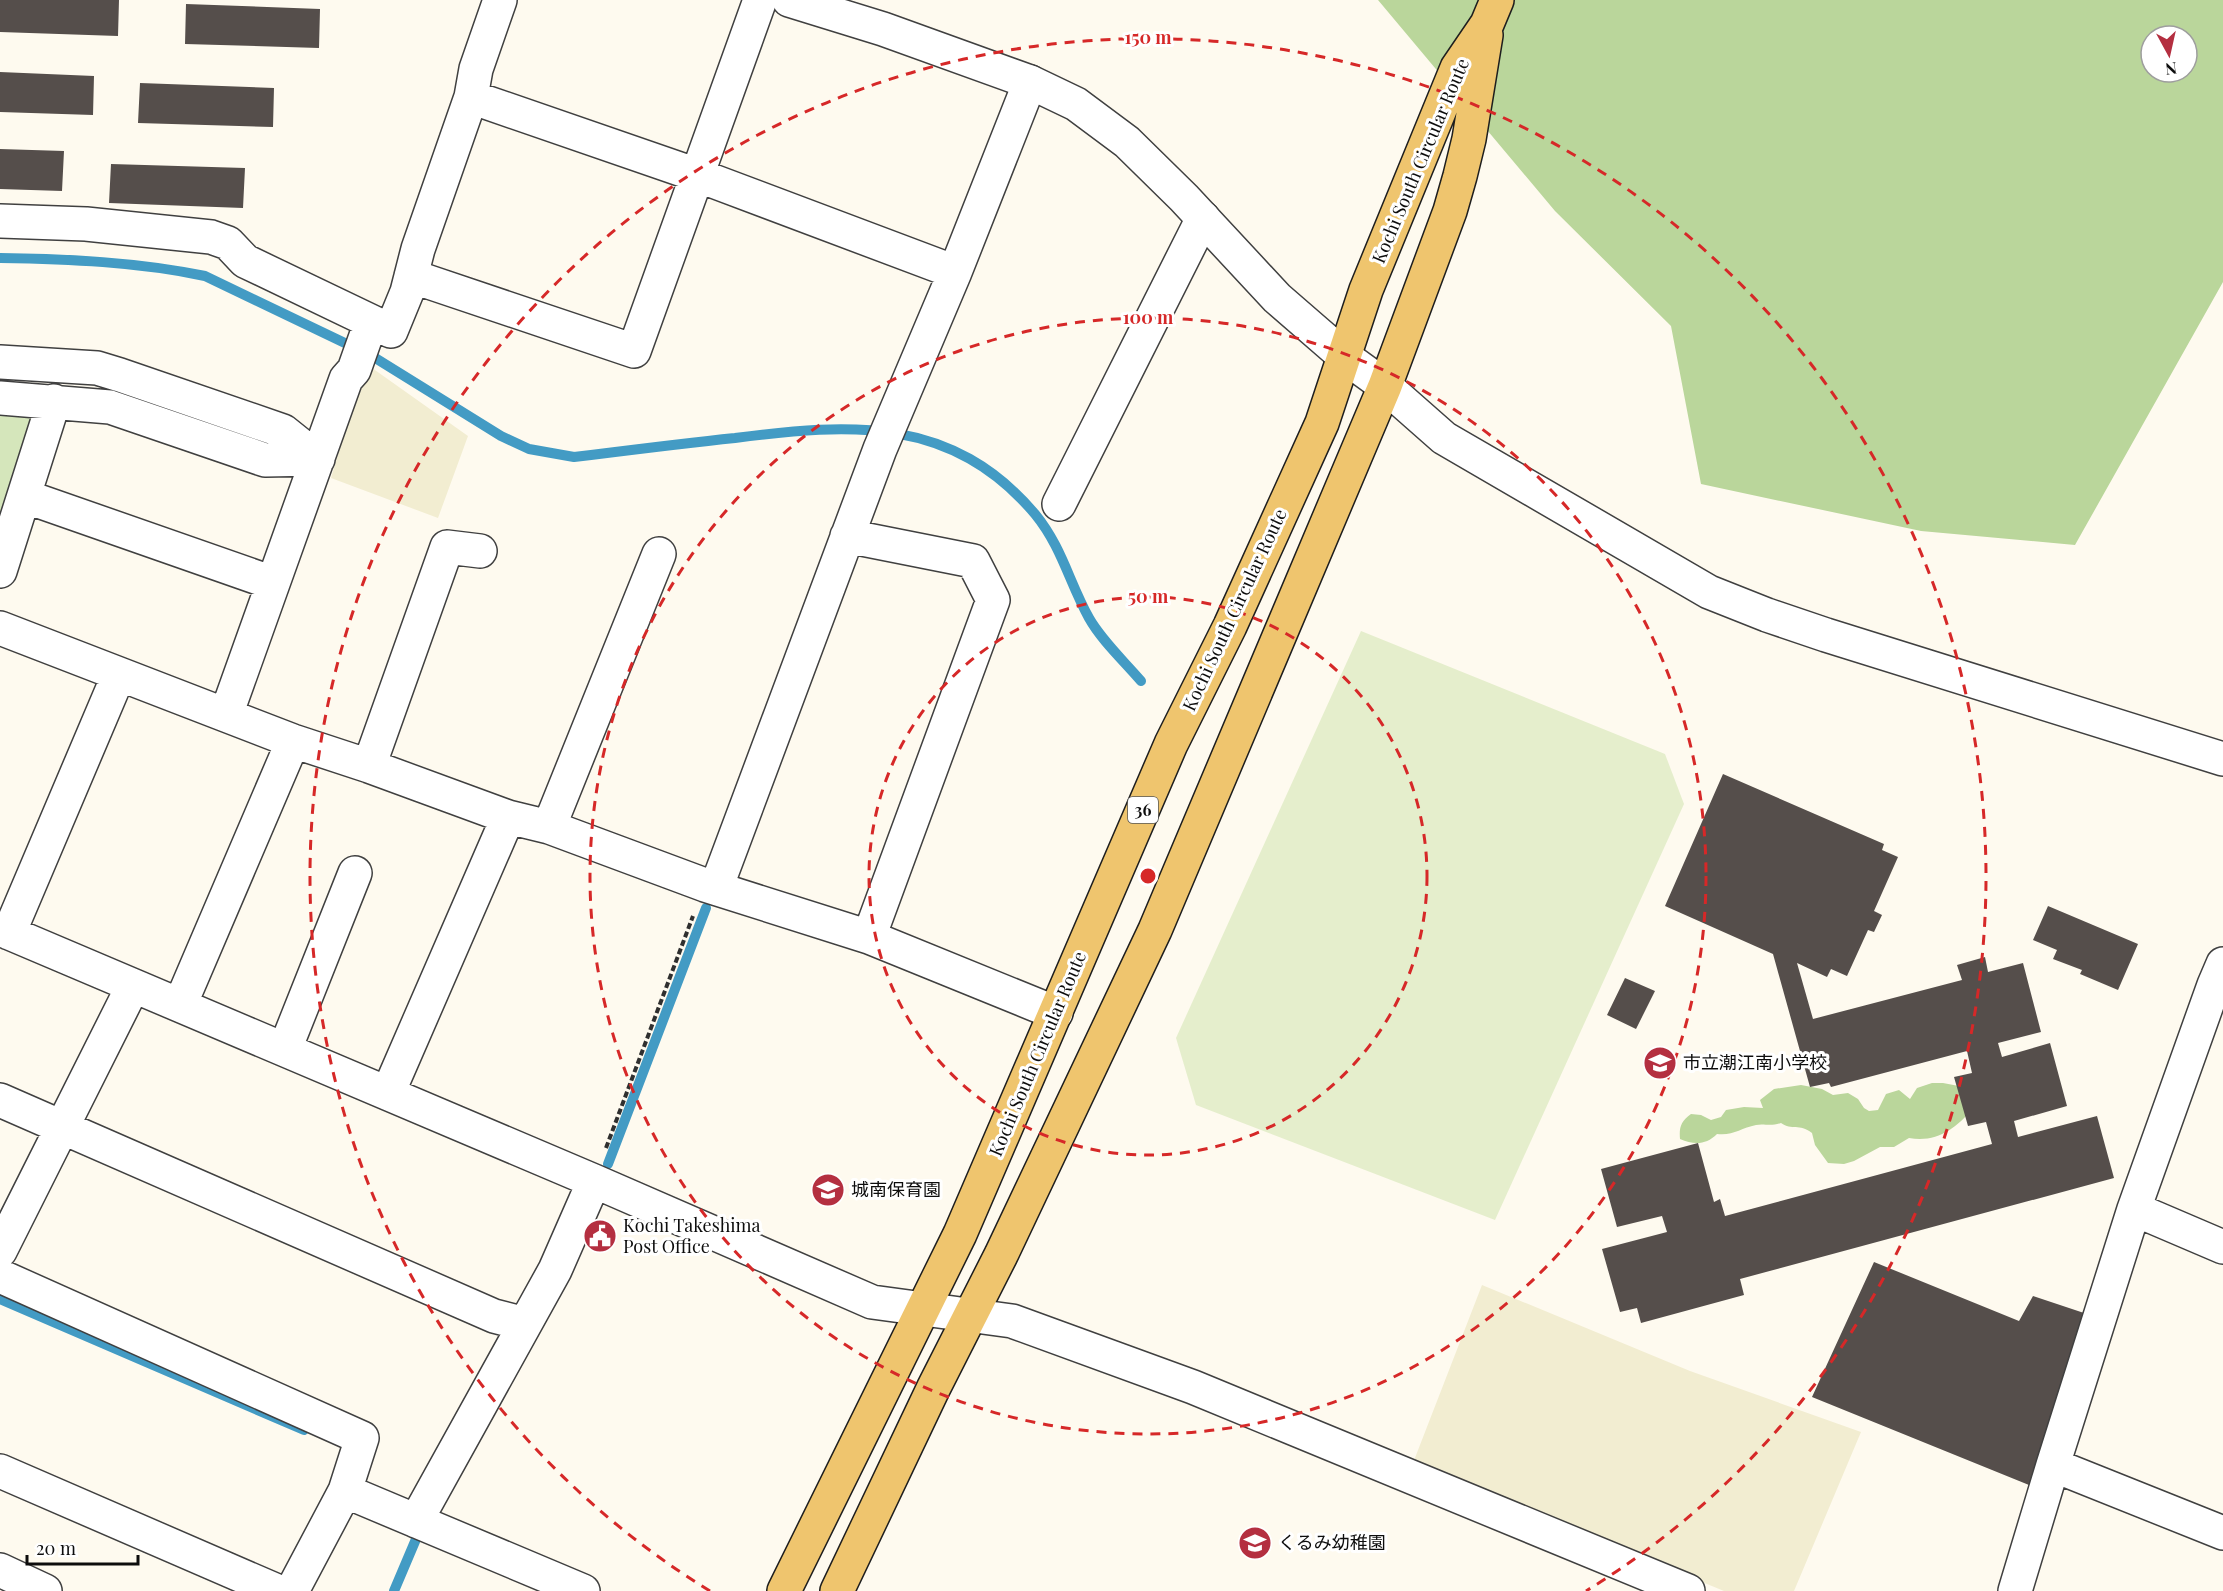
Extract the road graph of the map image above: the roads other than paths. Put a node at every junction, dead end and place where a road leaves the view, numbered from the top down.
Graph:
1 (500, 0) edge
2 (760, 0) edge
3 (789, 0) edge
4 (849, 9) edge
5 (1492, 12) edge
6 (1030, 82) junction
7 (471, 97) junction
8 (697, 175) junction
9 (1203, 218) junction
10 (0, 221) edge
11 (956, 272) junction
12 (411, 276) junction
13 (365, 339) junction
14 (1345, 357) junction
15 (0, 362) edge
16 (120, 375) junction
17 (1385, 386) junction
18 (0, 398) edge
19 (54, 401) junction
20 (110, 407) junction
21 (318, 459) junction
22 (24, 496) junction
23 (1059, 504) dead end
24 (847, 536) junction
25 (480, 551) dead end
26 (659, 554) dead end
27 (0, 571) edge
28 (273, 583) junction
29 (0, 628) edge
30 (119, 674) junction
31 (226, 715) junction
32 (293, 741) junction
33 (2223, 759) edge
34 (369, 766) junction
35 (508, 817) junction
36 (549, 827) junction
37 (355, 873) dead end
38 (710, 886) junction
39 (4, 931) edge
40 (869, 938) junction
41 (2220, 979) edge
42 (133, 986) junction
43 (180, 1005) junction
44 (1056, 1013) junction
45 (285, 1049) junction
46 (388, 1093) junction
47 (0, 1100) edge
48 (62, 1127) junction
49 (594, 1181) junction
50 (2134, 1209) junction
51 (2223, 1247) edge
52 (0, 1251) edge
53 (0, 1276) edge
54 (924, 1309) junction
55 (972, 1316) junction
56 (525, 1324) junction
57 (2053, 1465) junction
58 (0, 1471) edge
59 (345, 1491) junction
60 (416, 1521) junction
61 (2223, 1533) edge
62 (0, 1570) edge
63 (45, 1591) edge
64 (277, 1591) edge
65 (292, 1591) edge
66 (583, 1591) edge
67 (784, 1591) edge
68 (837, 1591) edge
69 (1688, 1591) edge
70 (2015, 1591) edge

1 - 7 street
2 - 8 street
3 - 4 street
4 - 6 street
5 - 14 main road, Kochi South Circular Route / 36
5 - 17 main road, Kochi South Circular Route / 36
6 - 9 street
6 - 11 street
7 - 8 street
7 - 12 street
8 - 11 street
8 - 12 street
9 - 14 street
9 - 23 street
10 - 13 street
11 - 24 street
12 - 13 street
13 - 21 street
14 - 17 street
14 - 44 main road, Kochi South Circular Route / 36
15 - 16 street
16 - 20 street
16 - 21 street
17 - 33 street
17 - 55 main road, Kochi South Circular Route / 36
18 - 19 street
19 - 20 street
19 - 22 street
20 - 21 street
21 - 28 street
22 - 27 street
22 - 28 street
24 - 38 street
24 - 40 street
25 - 34 street
26 - 36 street
28 - 31 street
29 - 30 street
30 - 31 street
30 - 39 street
31 - 32 street
32 - 34 street
32 - 43 street
34 - 35 street
35 - 36 street
35 - 46 street
36 - 38 street
37 - 45 street
38 - 40 street
39 - 42 street
40 - 44 street
41 - 50 street
42 - 43 street
42 - 48 street
43 - 45 street
44 - 54 main road, Kochi South Circular Route / 36
45 - 46 street
46 - 49 street
47 - 48 street
48 - 52 street
48 - 56 street
49 - 54 street
49 - 56 street
50 - 51 street
50 - 57 street
53 - 59 street
54 - 55 street
54 - 67 main road, Kochi South Circular Route / 36
55 - 68 main road, Kochi South Circular Route / 36
55 - 69 street
56 - 60 street
57 - 61 street
57 - 70 street
58 - 64 street
59 - 60 street
59 - 65 street
60 - 66 street
62 - 63 street

